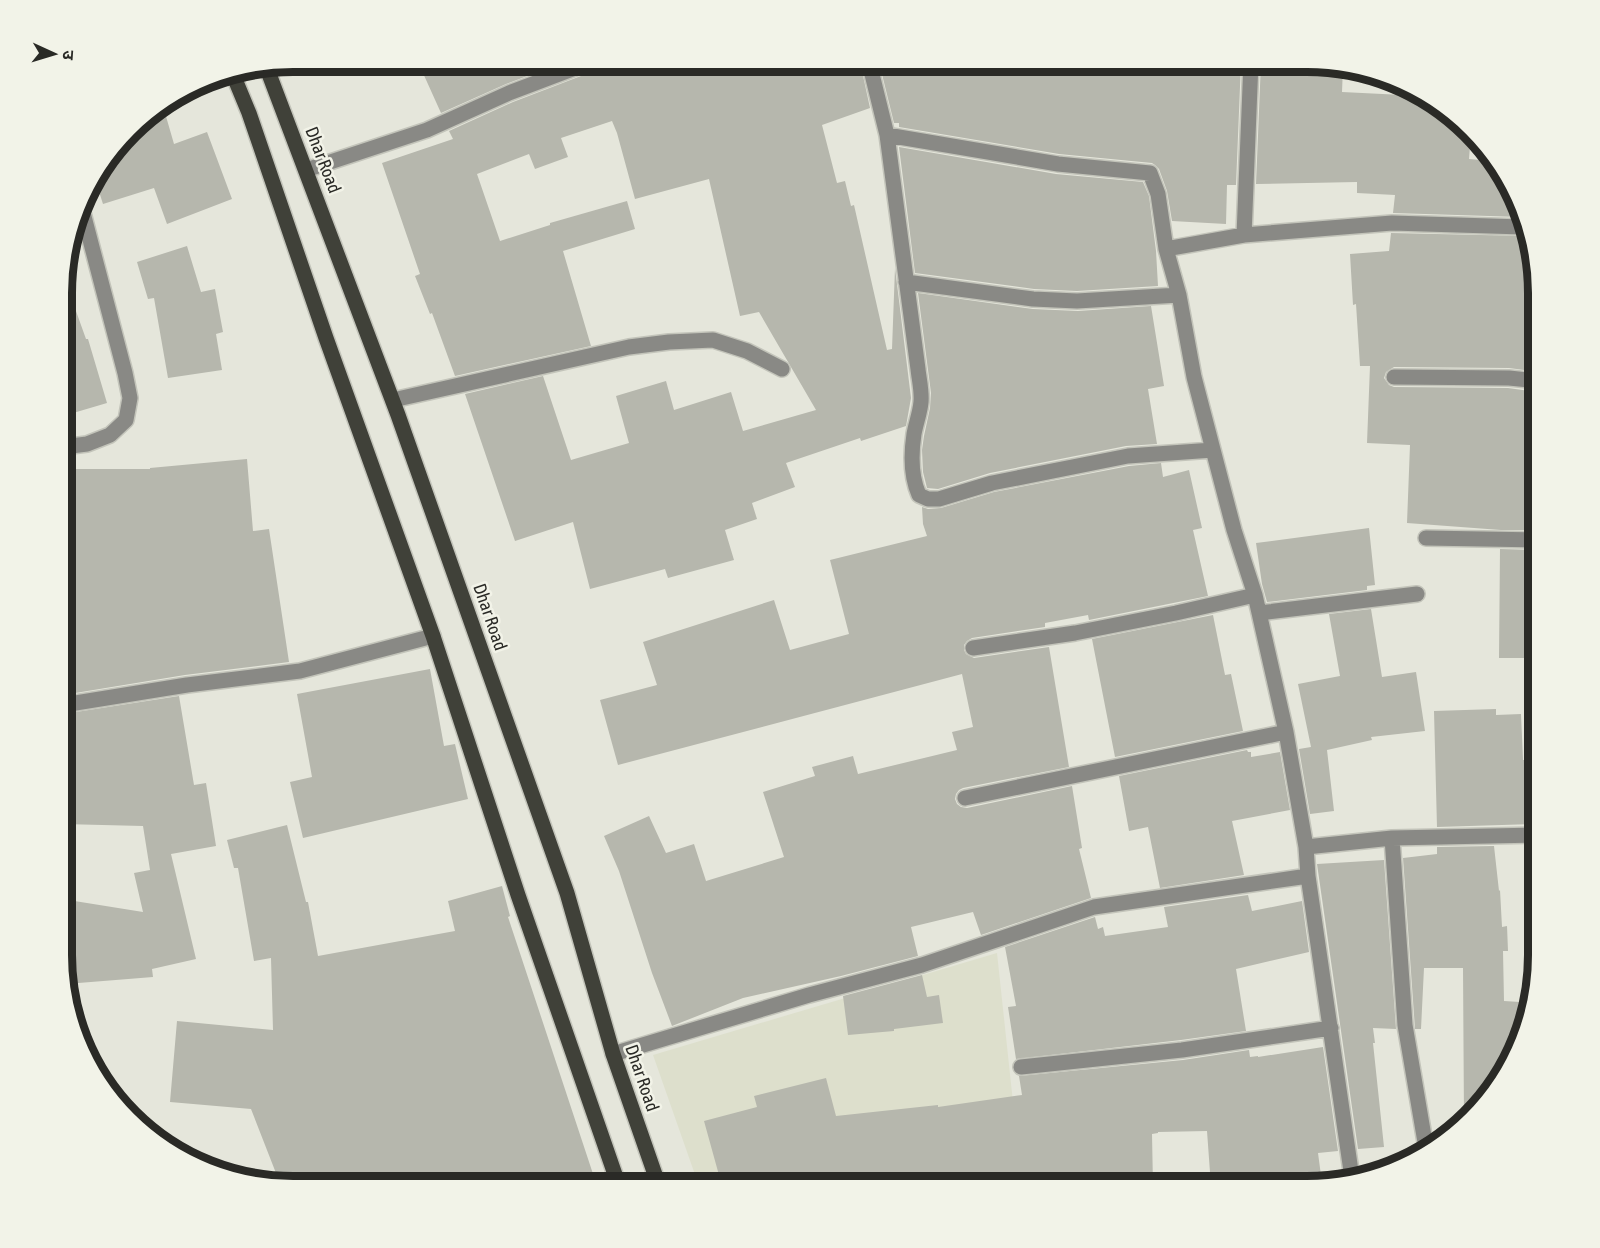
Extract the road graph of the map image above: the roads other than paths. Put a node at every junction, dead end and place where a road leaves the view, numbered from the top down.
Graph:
1 (565, 72) edge
2 (871, 72) edge
3 (1251, 72) edge
4 (269, 73) edge
5 (235, 80) edge
6 (887, 135) junction
7 (306, 170) junction
8 (85, 220) edge
9 (1517, 227) edge
10 (1244, 235) junction
11 (1166, 249) junction
12 (906, 282) junction
13 (1179, 296) junction
14 (782, 369) dead end
15 (1394, 377) dead end
16 (1528, 380) edge
17 (393, 400) junction
18 (72, 446) edge
19 (1213, 450) junction
20 (1426, 538) dead end
21 (1528, 540) edge
22 (1417, 594) dead end
23 (1255, 595) junction
24 (1259, 613) junction
25 (433, 636) junction
26 (973, 648) dead end
27 (72, 704) edge
28 (1286, 732) junction
29 (965, 798) dead end
30 (1528, 835) edge
31 (1392, 838) junction
32 (1306, 847) junction
33 (1308, 876) junction
34 (1331, 1028) junction
35 (613, 1054) junction
36 (1021, 1067) dead end
37 (1425, 1142) edge
38 (1351, 1172) edge
39 (616, 1176) edge
40 (656, 1176) edge

1 - 7 street
2 - 6 street
3 - 10 street
4 - 7 main road, Dhar Road
5 - 25 main road
6 - 11 street
6 - 12 street
7 - 17 main road, Dhar Road
8 - 18 street
9 - 10 street
10 - 11 street
11 - 13 street
12 - 13 street
12 - 19 street
13 - 19 street
14 - 17 street
15 - 16 street
17 - 35 main road, Dhar Road
19 - 23 street
20 - 21 street
22 - 24 street
23 - 24 street
23 - 26 street
24 - 28 street
25 - 27 street
25 - 39 main road
28 - 29 street
28 - 32 street
30 - 31 street
31 - 32 street
31 - 37 street
32 - 33 street
33 - 34 street
33 - 35 street
34 - 36 street
34 - 38 street
35 - 40 main road, Dhar Road

